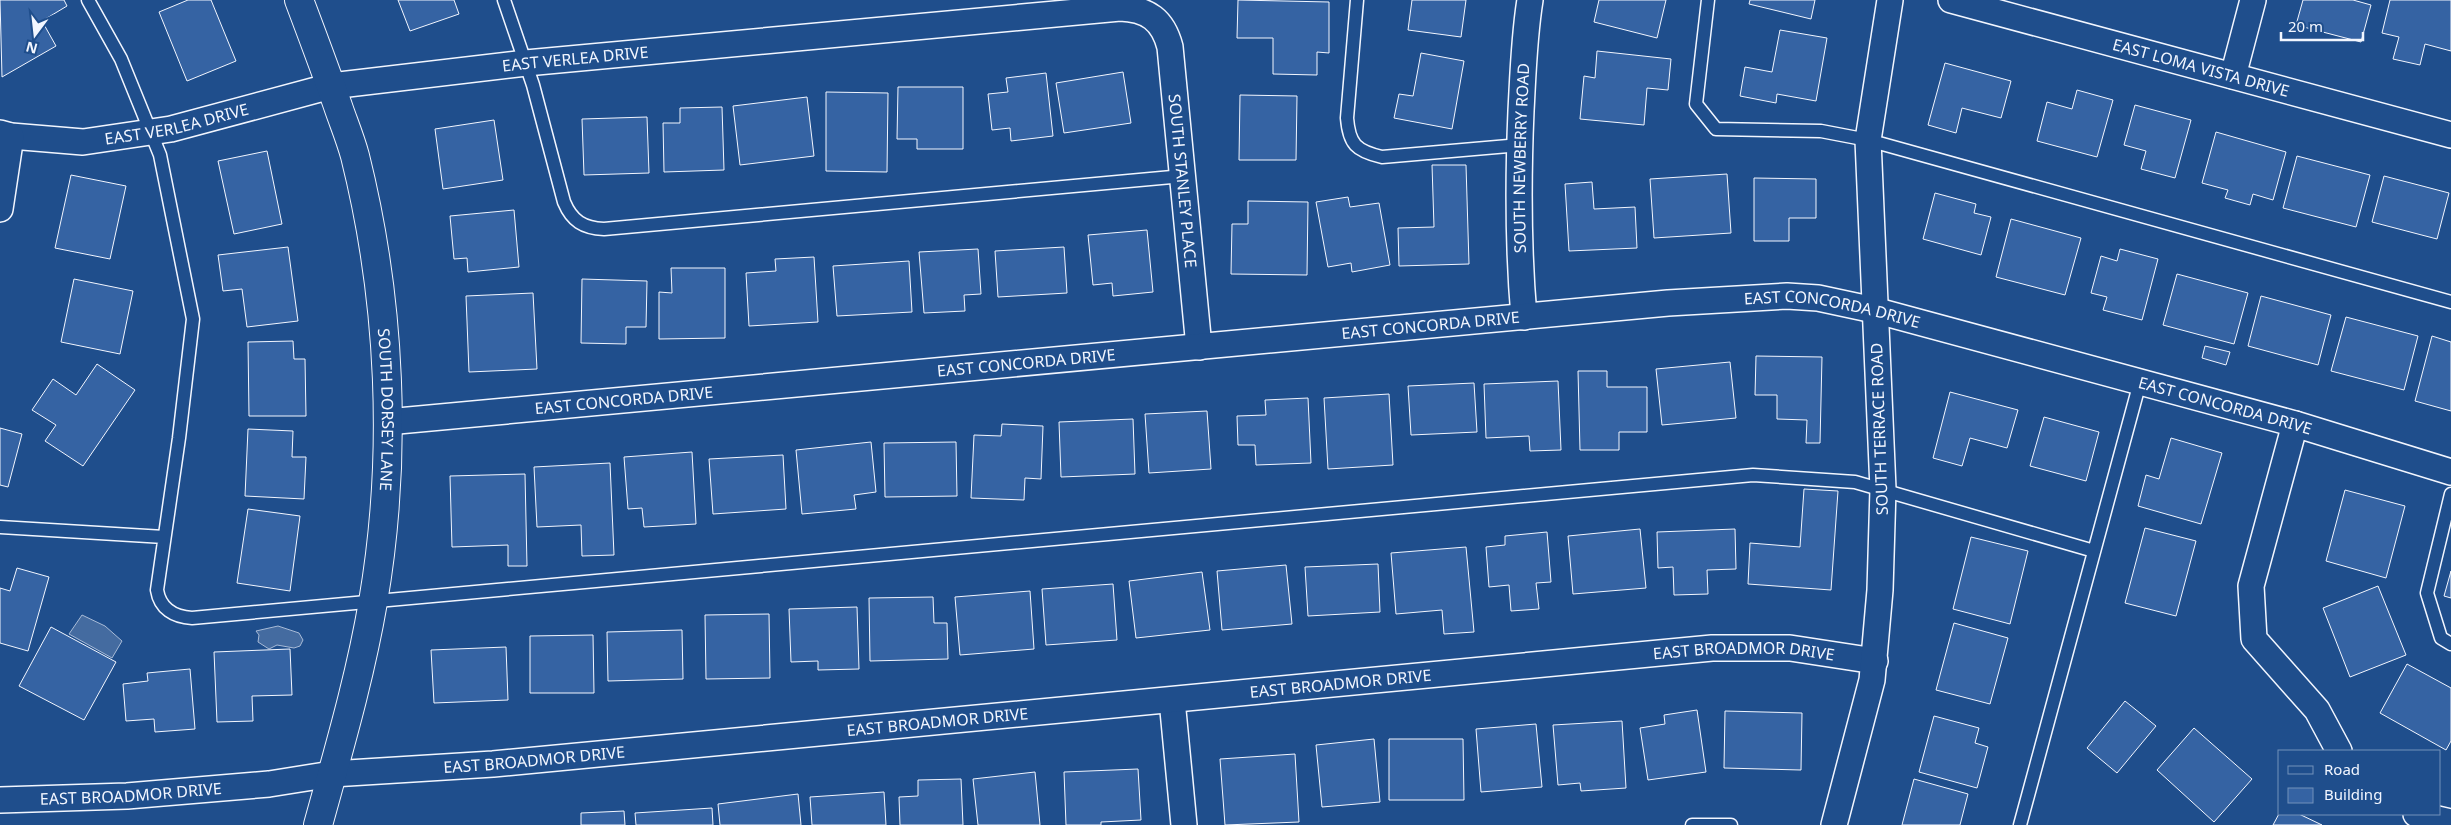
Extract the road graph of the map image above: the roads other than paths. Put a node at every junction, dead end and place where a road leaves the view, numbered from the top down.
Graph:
1 (88, 0) edge
2 (299, 0) edge
3 (504, 0) edge
4 (1357, 0) edge
5 (1530, 0) edge
6 (1708, 0) edge
7 (1890, 0) edge
8 (1951, 0) edge
9 (2253, 0) edge
10 (1154, 17) joint
11 (526, 63) junction
12 (2233, 76) junction
13 (331, 86) junction
14 (151, 132) junction
15 (5, 135) edge
16 (2451, 135) edge
17 (1868, 140) junction
18 (1520, 145) junction
19 (1183, 176) junction
20 (0, 209) edge
21 (2451, 302) edge
22 (1874, 310) junction
23 (1524, 317) junction
24 (1199, 348) junction
25 (2140, 382) junction
26 (388, 422) junction
27 (2295, 424) junction
28 (2451, 472) edge
29 (1883, 488) junction
30 (2451, 494) edge
31 (0, 527) edge
32 (164, 537) junction
33 (2094, 551) junction
34 (373, 600) junction
35 (2451, 644) edge
36 (1875, 661) junction
37 (1172, 700) junction
38 (2338, 750) edge
39 (332, 774) junction
40 (0, 800) edge
41 (2420, 815) edge
42 (2451, 822) edge
43 (318, 825) edge
44 (1184, 825) edge
45 (1692, 825) edge
46 (1731, 825) edge
47 (1834, 825) edge
48 (2020, 825) edge

1 - 14 lane
2 - 13 street, SOUTH DORSEY LANE
3 - 11 lane
4 - 18 lane
5 - 18 street, SOUTH NEWBERRY ROAD
6 - 17 lane
7 - 17 street, SOUTH TERRACE ROAD
8 - 12 street, EAST LOMA VISTA DRIVE
9 - 12 street
10 - 11 street, EAST VERLEA DRIVE
10 - 19 street, SOUTH STANLEY PLACE
11 - 13 street, EAST VERLEA DRIVE
11 - 19 lane
12 - 16 street, EAST LOMA VISTA DRIVE
13 - 14 street, EAST VERLEA DRIVE
13 - 26 street, SOUTH DORSEY LANE
14 - 15 street, EAST VERLEA DRIVE
14 - 32 lane
15 - 20 street
17 - 21 lane
17 - 22 street, SOUTH TERRACE ROAD
18 - 23 street, SOUTH NEWBERRY ROAD
19 - 24 street, SOUTH STANLEY PLACE
22 - 23 street, EAST CONCORDA DRIVE
22 - 25 street, EAST CONCORDA DRIVE
22 - 29 street, SOUTH TERRACE ROAD
23 - 24 street, EAST CONCORDA DRIVE
24 - 26 street, EAST CONCORDA DRIVE
25 - 27 street, EAST CONCORDA DRIVE
25 - 33 lane
26 - 34 street, SOUTH DORSEY LANE
27 - 28 street, EAST CONCORDA DRIVE
27 - 38 street
29 - 33 lane
29 - 34 lane
29 - 36 street, SOUTH TERRACE ROAD
30 - 35 lane
31 - 32 lane
32 - 34 lane
33 - 48 lane
34 - 39 street, SOUTH DORSEY LANE
36 - 37 street, EAST BROADMOR DRIVE
36 - 47 street, SOUTH TERRACE ROAD
37 - 39 street, EAST BROADMOR DRIVE
37 - 44 street
39 - 40 street, EAST BROADMOR DRIVE
39 - 43 street, SOUTH DORSEY LANE
41 - 42 street
45 - 46 lane

